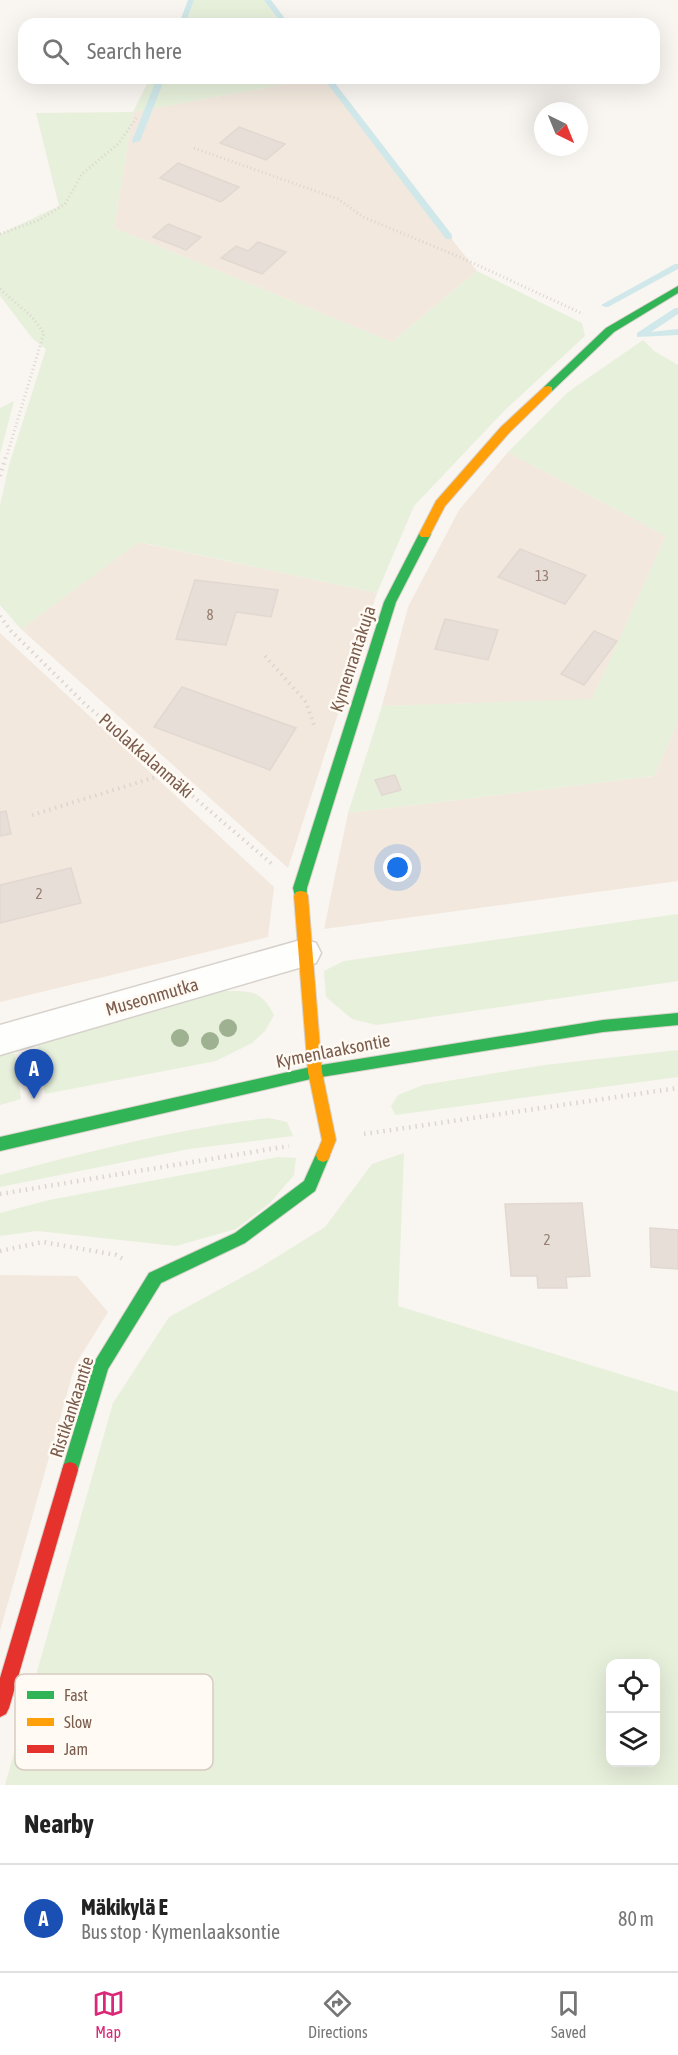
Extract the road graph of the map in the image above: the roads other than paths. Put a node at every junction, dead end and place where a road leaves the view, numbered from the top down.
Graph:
1 (678, 289) edge
2 (304, 953) junction
3 (678, 1018) edge
4 (0, 1040) edge
5 (315, 1072) junction
6 (0, 1144) edge
7 (0, 1708) edge

1 - 2 street, Kymenrantakuja
2 - 4 street, Museonmutka
2 - 5 street, Kymenrantakuja
3 - 5 street, Kymenlaaksontie
5 - 6 street, Kymenlaaksontie
5 - 7 street, Ristikankaantie

